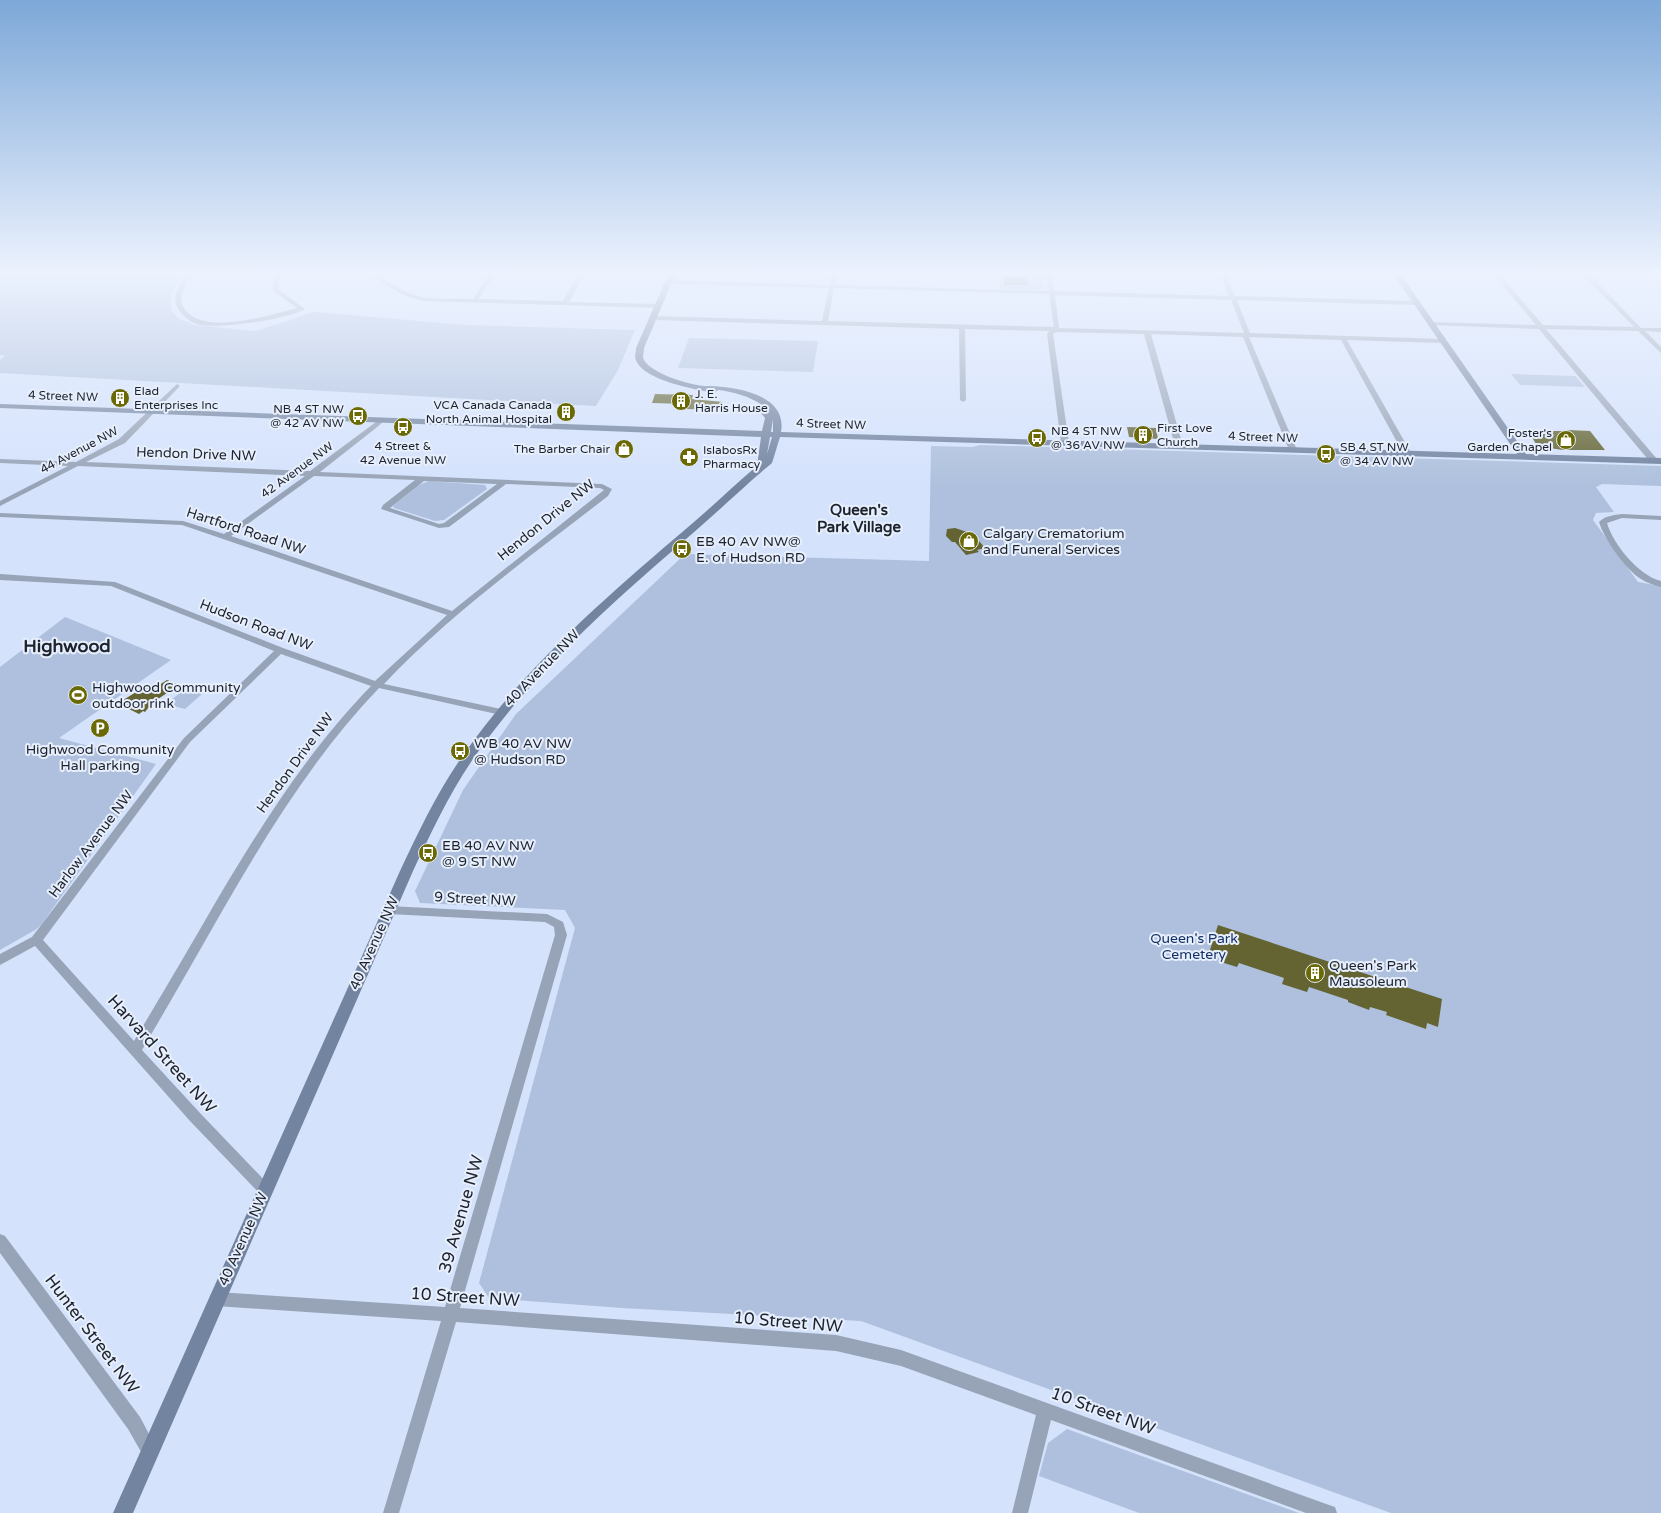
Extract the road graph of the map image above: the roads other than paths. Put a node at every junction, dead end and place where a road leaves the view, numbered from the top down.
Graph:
1 (641, 346) edge
2 (963, 346) edge
3 (1052, 346) edge
4 (1151, 346) edge
5 (1249, 346) edge
6 (1348, 346) edge
7 (1446, 346) edge
8 (1557, 346) edge
9 (177, 386) dead end
10 (707, 388) junction
11 (964, 400) dead end
12 (0, 406) edge
13 (151, 412) junction
14 (769, 418) junction
15 (380, 421) junction
16 (779, 422) junction
17 (741, 434) junction
18 (772, 435) junction
19 (805, 436) junction
20 (1065, 443) junction
21 (1179, 446) junction
22 (763, 449) junction
23 (1293, 450) junction
24 (1407, 453) junction
25 (772, 454) junction
26 (1523, 456) junction
27 (0, 461) edge
28 (1658, 461) edge
29 (76, 464) junction
30 (762, 467) junction
31 (312, 474) junction
32 (421, 479) junction
33 (504, 482) junction
34 (0, 504) edge
35 (0, 515) edge
36 (1661, 518) edge
37 (226, 536) junction
38 (0, 577) edge
39 (1661, 584) edge
40 (453, 614) junction
41 (280, 650) junction
42 (377, 685) junction
43 (501, 712) junction
44 (389, 910) junction
45 (559, 925) joint
46 (36, 940) junction
47 (0, 960) edge
48 (135, 1051) junction
49 (264, 1190) junction
50 (0, 1241) edge
51 (216, 1299) junction
52 (451, 1315) junction
53 (1045, 1410) junction
54 (150, 1451) junction
55 (124, 1513) edge
56 (391, 1513) edge
57 (1020, 1513) edge
58 (1329, 1513) edge

1 - 10 street
2 - 11 street
3 - 20 street
4 - 21 street
5 - 23 street
6 - 24 street
7 - 26 street
8 - 28 street
9 - 13 street, 44 Avenue NW
10 - 14 street
10 - 16 street
12 - 13 street, 4 Street NW
13 - 15 street, 4 Street NW
13 - 29 street, 44 Avenue NW
14 - 17 street
14 - 18 street, 40 Avenue NW
15 - 17 street, 4 Street NW
15 - 31 street, 42 Avenue NW
16 - 18 street, 40 Avenue NW
16 - 19 street
17 - 18 street, 4 Street NW
17 - 22 street
18 - 19 street, 4 Street NW
18 - 22 street, 40 Avenue NW
18 - 25 street, 40 Avenue NW
19 - 20 street, 4 Street NW
19 - 25 street
20 - 21 street, 4 Street NW
21 - 23 street, 4 Street NW
22 - 30 street, 40 Avenue NW
23 - 24 street, 4 Street NW
24 - 26 street, 4 Street NW
25 - 30 street, 40 Avenue NW
26 - 28 street, 4 Street NW
27 - 29 street, Hendon Drive NW
29 - 31 street, Hendon Drive NW
29 - 34 street, 44 Avenue NW
30 - 43 street, 40 Avenue NW
31 - 32 street, Hendon Drive NW
31 - 37 street, 42 Avenue NW
32 - 33 street, Hendon Drive NW
32 - 33 street
33 - 40 street, Hendon Drive NW
35 - 37 street, Hartford Road NW
36 - 39 street
37 - 40 street, Hartford Road NW
38 - 41 street, Hudson Road NW
40 - 42 street, Hendon Drive NW
41 - 42 street, Hudson Road NW
41 - 46 street, Harlow Avenue NW
42 - 43 street, Hudson Road NW
42 - 48 street, Hendon Drive NW
43 - 44 street, 40 Avenue NW
44 - 45 street, 9 Street NW
44 - 49 street, 40 Avenue NW
45 - 52 street, 39 Avenue NW
46 - 47 street, Harlow Avenue NW
46 - 48 street, Harvard Street NW
48 - 49 street, Harvard Street NW
49 - 51 street, 40 Avenue NW
50 - 54 street, Hunter Street NW
51 - 52 street, 10 Street NW
51 - 54 street, 40 Avenue NW
52 - 53 street, 10 Street NW
52 - 56 street, 39 Avenue NW
53 - 57 street
53 - 58 street, 10 Street NW
54 - 55 street, 40 Avenue NW

